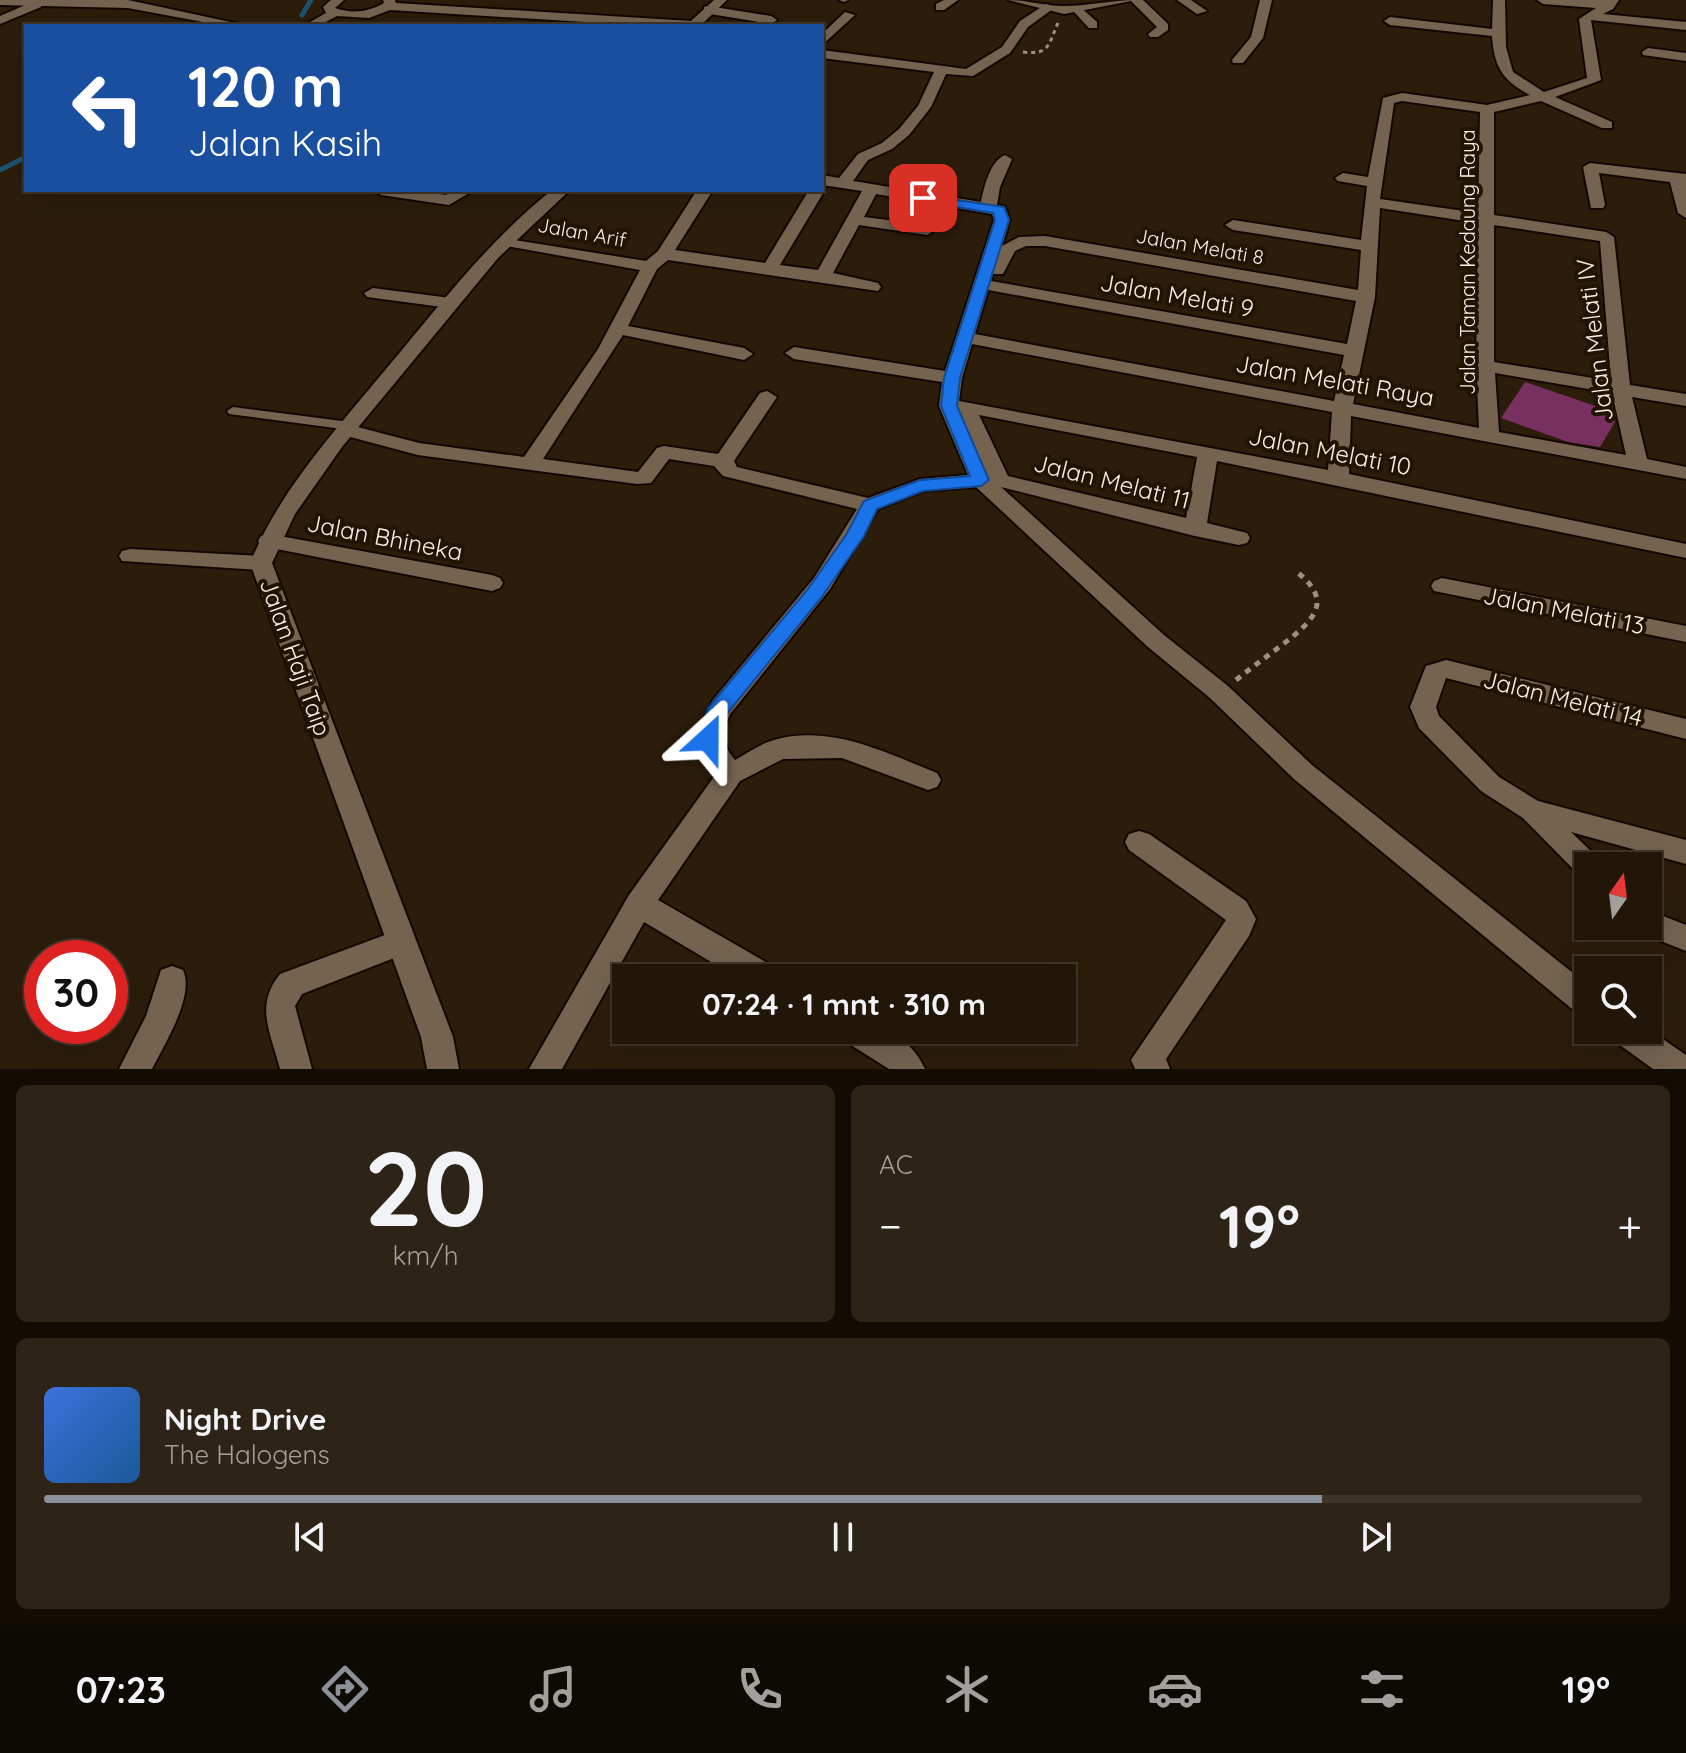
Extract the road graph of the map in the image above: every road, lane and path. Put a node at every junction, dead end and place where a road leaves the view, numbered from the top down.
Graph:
1 (721, 0) edge
2 (952, 0) edge
3 (1014, 0) edge
4 (1130, 0) edge
5 (1136, 0) edge
6 (1183, 0) edge
7 (1266, 0) edge
8 (1499, 0) edge
9 (1543, 0) edge
10 (0, 1) edge
11 (104, 1) edge
12 (388, 3) edge
13 (1611, 3) edge
14 (37, 4) junction
15 (336, 6) edge
16 (940, 7) dead end
17 (1046, 8) junction
18 (708, 10) junction
19 (1064, 10) junction
20 (1079, 10) junction
21 (1201, 11) dead end
22 (349, 15) junction
23 (849, 15) dead end
24 (1588, 16) junction
25 (0, 20) edge
26 (771, 20) dead end
27 (1390, 21) dead end
28 (233, 24) edge
29 (312, 24) edge
30 (333, 24) edge
31 (666, 24) edge
32 (695, 24) edge
33 (1093, 25) dead end
34 (1686, 26) edge
35 (1498, 33) junction
36 (1154, 34) dead end
37 (824, 39) edge
38 (1006, 50) junction
39 (1648, 52) dead end
40 (824, 54) edge
41 (1686, 57) edge
42 (1238, 60) dead end
43 (941, 71) junction
44 (1545, 96) junction
45 (1487, 109) junction
46 (1607, 125) dead end
47 (1005, 159) dead end
48 (1343, 178) dead end
49 (1681, 178) edge
50 (824, 180) edge
51 (1375, 183) junction
52 (842, 184) junction
53 (871, 189) junction
54 (395, 192) edge
55 (463, 192) edge
56 (560, 192) edge
57 (704, 192) edge
58 (816, 192) edge
59 (1372, 202) junction
60 (1597, 205) dead end
61 (993, 210) junction
62 (1686, 213) edge
63 (1484, 218) junction
64 (854, 220) junction
65 (1233, 225) dead end
66 (927, 230) dead end
67 (507, 241) junction
68 (1369, 246) junction
69 (657, 260) junction
70 (770, 268) junction
71 (823, 276) junction
72 (992, 286) junction
73 (872, 287) dead end
74 (373, 293) dead end
75 (1366, 297) junction
76 (450, 303) junction
77 (618, 329) junction
78 (975, 339) junction
79 (1353, 351) junction
80 (794, 353) dead end
81 (744, 354) dead end
82 (1485, 366) junction
83 (952, 378) junction
84 (1621, 389) junction
85 (767, 397) dead end
86 (1686, 400) edge
87 (964, 406) junction
88 (1342, 408) junction
89 (233, 411) dead end
90 (348, 428) junction
91 (1489, 434) junction
92 (1208, 454) junction
93 (724, 461) junction
94 (530, 463) junction
95 (1638, 463) junction
96 (1686, 473) edge
97 (1338, 478) junction
98 (981, 480) junction
99 (870, 505) junction
100 (1195, 529) junction
101 (1239, 538) dead end
102 (1686, 551) edge
103 (265, 552) junction
104 (130, 556) dead end
105 (1297, 572) dead end
106 (492, 583) dead end
107 (1442, 586) dead end
108 (1686, 634) edge
109 (1219, 692) junction
110 (1686, 729) edge
111 (731, 774) junction
112 (928, 780) dead end
113 (1530, 810) junction
114 (1139, 842) dead end
115 (1574, 852) edge
116 (1686, 852) edge
117 (639, 904) junction
118 (1662, 929) edge
119 (1686, 938) edge
120 (401, 942) junction
121 (741, 964) edge
122 (172, 980) dead end
123 (1574, 992) edge
124 (878, 1044) edge
125 (1644, 1044) edge
126 (135, 1069) edge
127 (296, 1069) edge
128 (443, 1069) edge
129 (545, 1069) edge
130 (909, 1069) edge
131 (1154, 1069) edge
132 (1679, 1069) edge

1 - 18 street
2 - 16 street
3 - 17 street
4 - 20 street
5 - 36 street
6 - 21 street
7 - 42 street
8 - 35 street
9 - 13 street
10 - 14 street
11 - 14 street
11 - 28 street
12 - 22 street
12 - 31 street
13 - 24 street
14 - 25 street
15 - 22 street
15 - 29 street
17 - 19 street
17 - 38 street
18 - 26 street
18 - 32 street
19 - 20 street
19 - 38 path
20 - 33 street
22 - 30 street
23 - 37 street
24 - 34 street
24 - 44 street, Jalan Taman Kedaung Raya
27 - 35 street
35 - 44 street
38 - 43 street
39 - 41 street
40 - 43 street
43 - 52 street
44 - 45 street, Jalan Taman Kedaung Raya
44 - 46 street
45 - 51 street
45 - 63 street, Jalan Taman Kedaung Raya
47 - 61 street
48 - 51 street
49 - 60 street
49 - 62 street
50 - 52 street
51 - 59 street
52 - 53 street
53 - 61 street
53 - 64 street
54 - 55 street
56 - 67 street, Jalan Haji Taip
57 - 69 street
58 - 70 street
59 - 63 street
59 - 68 street
61 - 83 street
63 - 82 street, Jalan Taman Kedaung Raya
63 - 84 street, Jalan Melati IV
64 - 66 street
64 - 71 street
65 - 68 street
67 - 69 street, Jalan Arif
67 - 76 street, Jalan Haji Taip
68 - 75 street
69 - 70 street, Jalan Arif
69 - 77 street
70 - 71 street, Jalan Arif
71 - 73 street, Jalan Arif
72 - 75 street, Jalan Melati 8
72 - 78 street
72 - 79 street, Jalan Melati 9
74 - 76 street
75 - 79 street
76 - 90 street, Jalan Haji Taip
77 - 81 street
77 - 94 street
78 - 87 street
78 - 88 street, Jalan Melati Raya
79 - 88 street
80 - 83 street
82 - 84 street
82 - 91 street, Jalan Taman Kedaung Raya
83 - 98 street
84 - 86 street
84 - 95 street, Jalan Melati IV
85 - 93 street
87 - 92 street, Jalan Melati 10
87 - 100 street, Jalan Melati 11
88 - 91 street, Jalan Melati Raya
88 - 97 street
89 - 90 lane
90 - 94 street
90 - 103 street, Jalan Haji Taip
91 - 95 street, Jalan Melati Raya
92 - 97 street, Jalan Melati 10
92 - 100 street
93 - 94 street
93 - 99 street
95 - 96 street, Jalan Melati Raya
97 - 102 street, Jalan Melati 10
98 - 99 street
98 - 109 street
99 - 111 street
100 - 101 street, Jalan Melati 11
103 - 104 street, Jalan Bhineka
103 - 106 street, Jalan Bhineka
103 - 120 street, Jalan Haji Taip
105 - 109 path
107 - 108 street, Jalan Melati 13
109 - 123 street
110 - 113 street, Jalan Melati 14
111 - 112 street
111 - 117 street
113 - 115 street
113 - 116 street
114 - 131 street
117 - 121 street
117 - 129 street
118 - 119 street
120 - 127 street
120 - 128 street, Jalan Haji Taip
122 - 126 street
124 - 130 street
125 - 132 street

